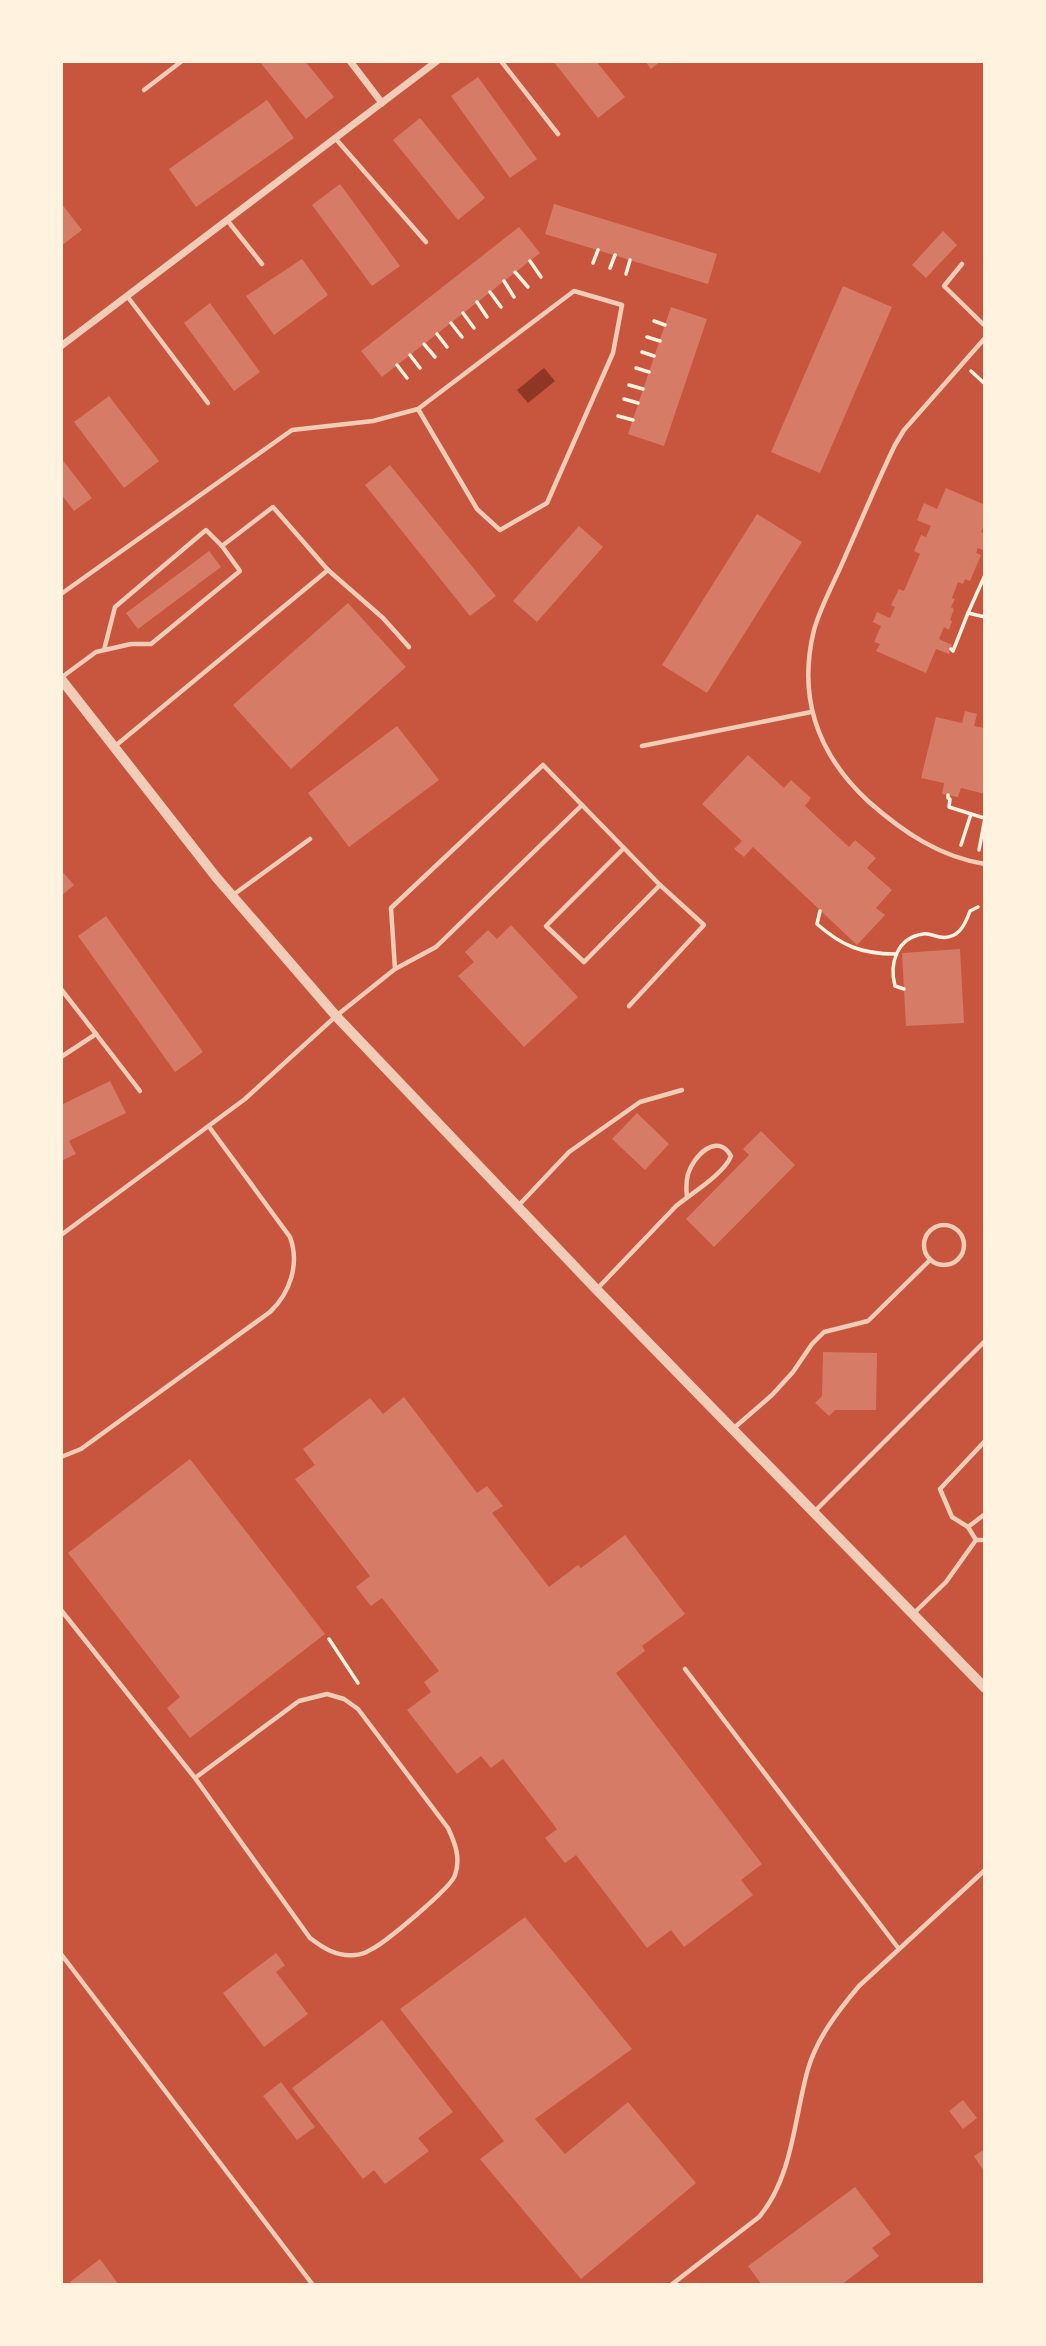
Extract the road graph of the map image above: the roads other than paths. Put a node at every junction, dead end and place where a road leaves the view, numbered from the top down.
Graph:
1 (182, 61) edge
2 (350, 61) edge
3 (438, 61) edge
4 (501, 61) edge
5 (144, 90) dead end
6 (382, 103) junction
7 (558, 134) dead end
8 (335, 138) junction
9 (227, 220) junction
10 (426, 243) dead end
11 (262, 264) dead end
12 (962, 264) dead end
13 (127, 296) junction
14 (985, 326) edge
15 (985, 338) edge
16 (61, 346) edge
17 (208, 403) dead end
18 (418, 409) junction
19 (222, 546) junction
20 (328, 570) junction
21 (61, 594) edge
22 (409, 647) dead end
23 (104, 650) junction
24 (61, 678) edge
25 (811, 712) junction
26 (642, 746) dead end
27 (113, 748) junction
28 (582, 806) junction
29 (310, 839) dead end
30 (624, 848) junction
31 (985, 864) edge
32 (660, 885) junction
33 (233, 895) junction
34 (395, 969) junction
35 (61, 989) edge
36 (629, 1006) dead end
37 (336, 1016) junction
38 (96, 1034) junction
39 (61, 1057) edge
40 (682, 1090) dead end
41 (140, 1091) dead end
42 (210, 1128) junction
43 (687, 1197) junction
44 (517, 1206) junction
45 (61, 1236) edge
46 (930, 1260) junction
47 (597, 1289) junction
48 (985, 1341) edge
49 (733, 1429) junction
50 (985, 1441) edge
51 (61, 1457) edge
52 (814, 1512) junction
53 (985, 1514) edge
54 (968, 1527) junction
55 (976, 1540) junction
56 (985, 1540) edge
57 (61, 1609) edge
58 (913, 1615) junction
59 (685, 1670) dead end
60 (985, 1688) edge
61 (195, 1778) junction
62 (985, 1870) edge
63 (899, 1949) junction
64 (61, 1954) edge
65 (313, 2285) edge
66 (671, 2285) edge

1 - 5 lane
2 - 6 street
3 - 6 street
4 - 7 lane
6 - 8 street
8 - 9 street
8 - 10 lane
9 - 11 lane
9 - 13 street
12 - 14 lane
13 - 16 street
13 - 17 lane
15 - 25 lane
18 - 18 lane
18 - 21 lane
19 - 20 lane
19 - 23 lane
19 - 23 lane
20 - 22 lane
20 - 27 lane
23 - 24 lane
24 - 27 street
25 - 26 lane
25 - 31 lane
27 - 33 street
28 - 30 lane
28 - 34 lane
28 - 34 lane
29 - 33 lane
30 - 32 lane
30 - 32 lane
32 - 36 lane
33 - 37 street
34 - 37 lane
35 - 38 lane
37 - 42 lane
37 - 44 street
38 - 39 lane
38 - 41 lane
40 - 44 lane
42 - 45 lane
42 - 51 lane
43 - 43 lane
43 - 47 lane
44 - 47 street
46 - 46 lane
46 - 49 lane
47 - 49 street
48 - 52 lane
49 - 52 street
50 - 54 lane
52 - 58 street
53 - 54 lane
54 - 55 lane
55 - 56 lane
55 - 58 lane
57 - 61 lane
58 - 60 street
59 - 63 lane
61 - 61 lane
62 - 63 lane
63 - 66 lane
64 - 65 lane

